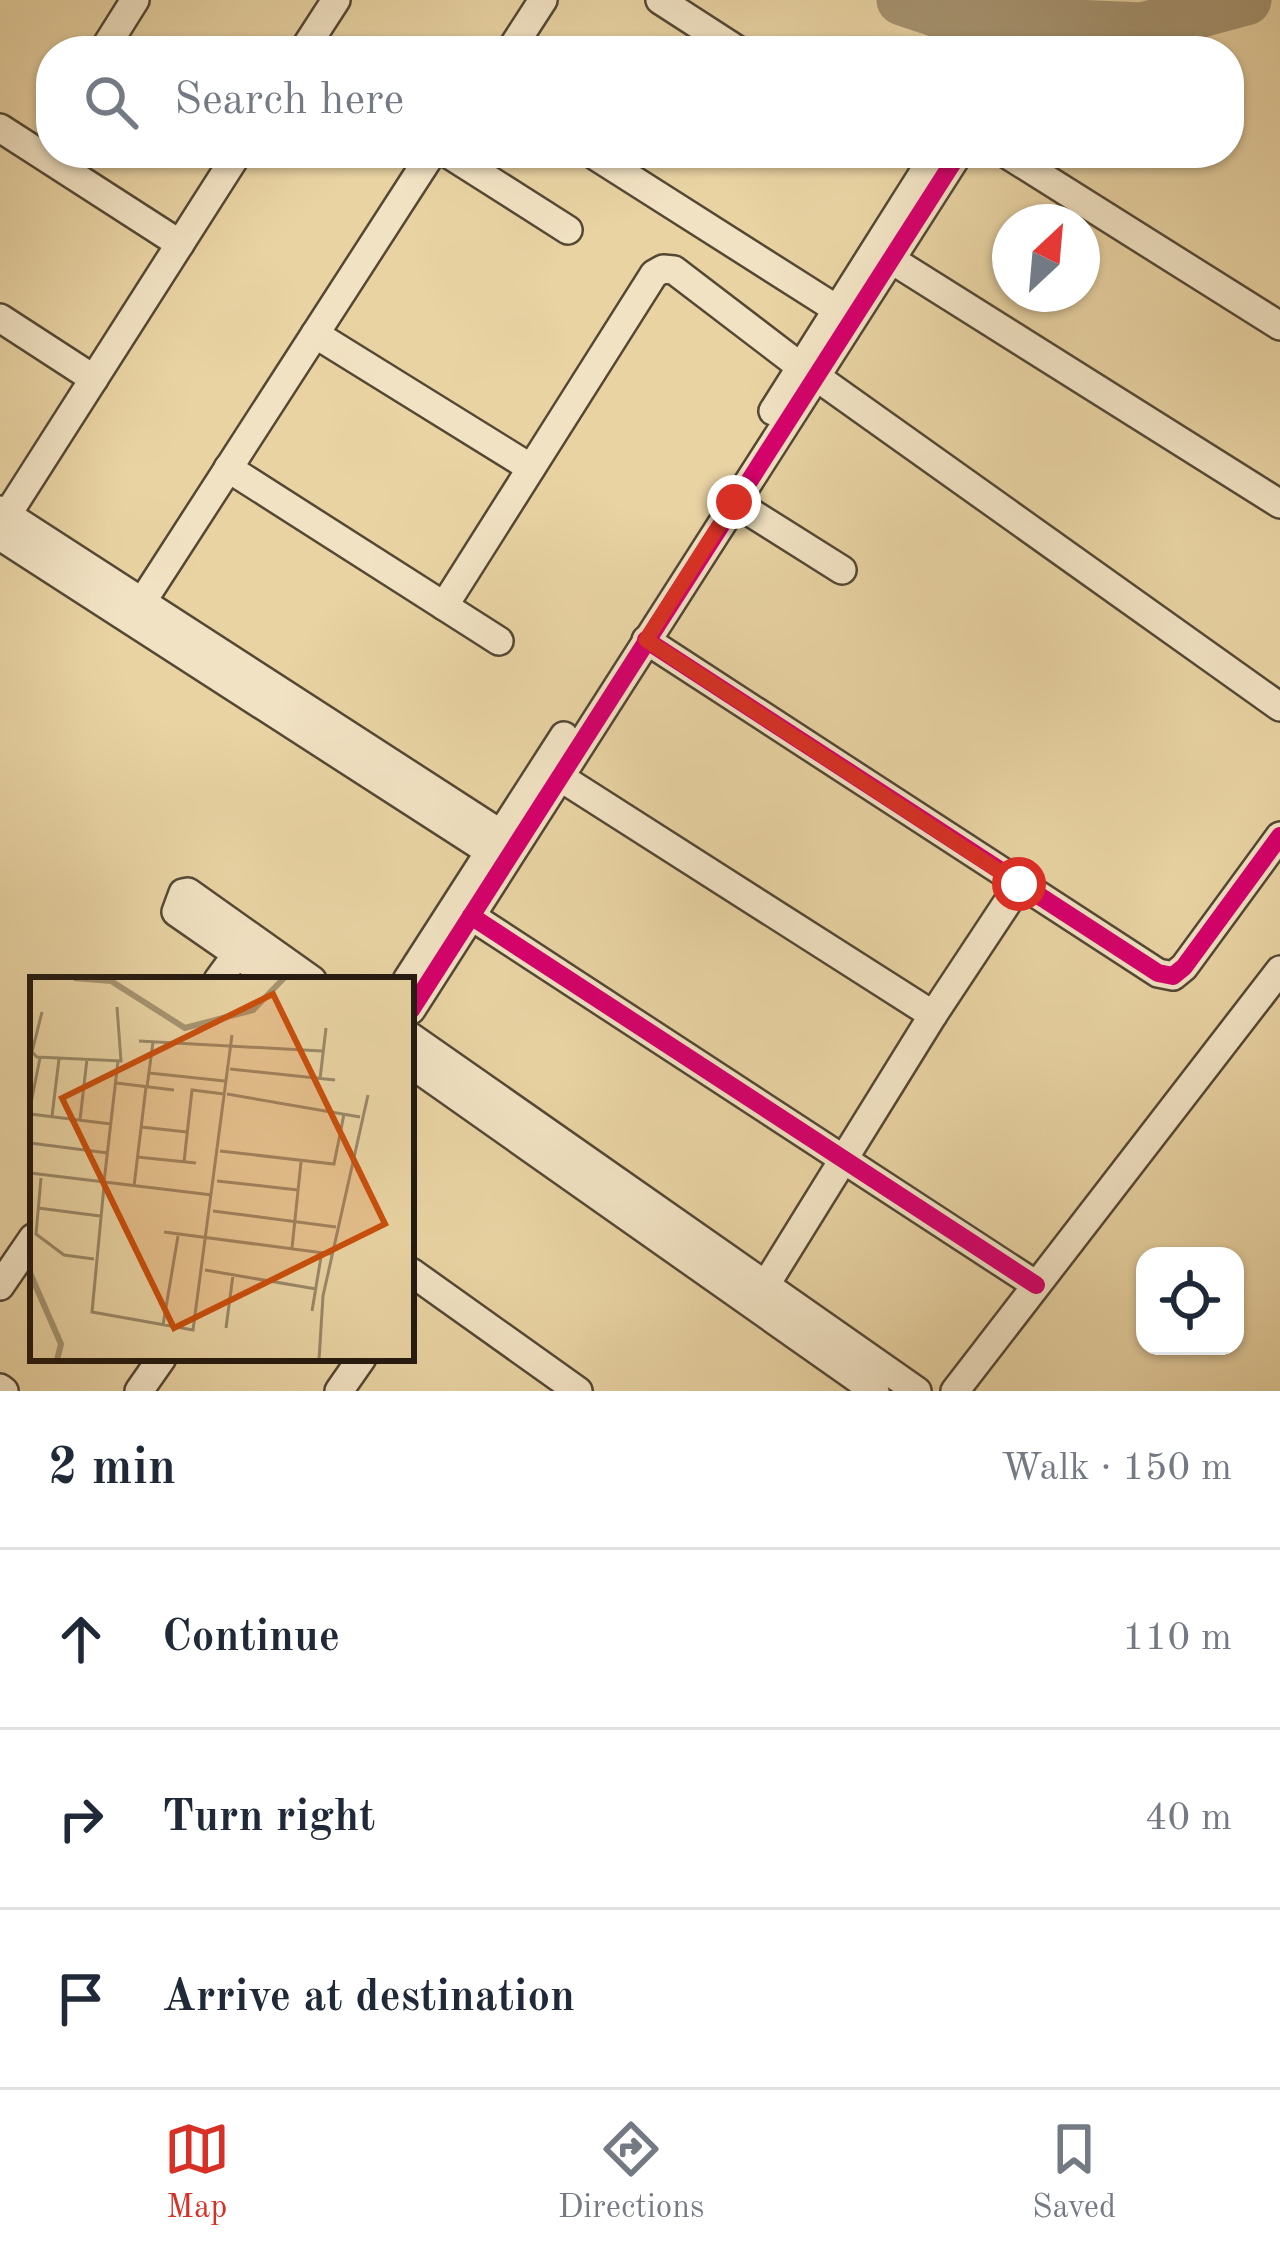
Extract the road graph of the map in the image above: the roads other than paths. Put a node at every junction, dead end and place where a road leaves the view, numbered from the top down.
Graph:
1 (135, 0) edge
2 (336, 0) edge
3 (543, 0) edge
4 (659, 0) edge
5 (112, 36) edge
6 (313, 36) edge
7 (520, 36) edge
8 (715, 36) edge
9 (0, 128) edge
10 (36, 140) edge
11 (78, 168) edge
12 (228, 168) edge
13 (422, 168) edge
14 (471, 168) edge
15 (615, 168) edge
16 (940, 168) edge
17 (942, 168) edge
18 (1029, 168) edge
19 (568, 230) dead end
20 (180, 244) junction
21 (892, 260) junction
22 (838, 310) junction
23 (0, 318) edge
24 (1280, 326) edge
25 (315, 334) junction
26 (810, 372) junction
27 (94, 379) junction
28 (531, 468) junction
29 (228, 469) junction
30 (734, 502) junction
31 (1280, 504) edge
32 (2, 520) edge
33 (842, 570) dead end
34 (142, 602) junction
35 (444, 606) junction
36 (646, 640) junction
37 (499, 641) dead end
38 (1280, 707) edge
39 (560, 777) junction
40 (1280, 836) edge
41 (495, 843) junction
42 (1019, 884) junction
43 (471, 916) junction
44 (237, 954) junction
45 (1280, 970) edge
46 (220, 977) edge
47 (270, 977) edge
48 (309, 977) edge
49 (409, 977) edge
50 (414, 1005) edge
51 (933, 1015) junction
52 (414, 1039) edge
53 (414, 1066) edge
54 (844, 1159) junction
55 (30, 1242) edge
56 (414, 1279) edge
57 (1036, 1285) junction
58 (0, 1286) edge
59 (765, 1286) junction
60 (160, 1361) edge
61 (360, 1361) edge
62 (139, 1391) edge
63 (340, 1391) edge
64 (578, 1391) edge
65 (875, 1391) edge
66 (917, 1391) edge
67 (955, 1391) edge

1 - 5 street
2 - 6 street
3 - 7 street
4 - 8 street
9 - 10 street
11 - 20 street
12 - 20 street
13 - 25 street
14 - 19 street
15 - 22 street
16 - 22 street
17 - 21 street
18 - 24 street
20 - 27 street
21 - 26 street
21 - 31 street
22 - 26 street
23 - 27 street
25 - 28 street
25 - 29 street
26 - 28 street
26 - 30 street
26 - 38 street
26 - 41 street
27 - 32 street
28 - 35 street
29 - 34 street
29 - 35 street
30 - 33 street
30 - 36 street
32 - 34 street
32 - 41 street
34 - 41 street
35 - 37 street
36 - 39 street
36 - 42 street
39 - 43 street
39 - 51 street
40 - 42 street
41 - 49 street
42 - 51 street
43 - 50 street
43 - 54 street
44 - 46 street
44 - 47 street
44 - 48 street
45 - 57 street
51 - 54 street
52 - 59 street
53 - 65 street
54 - 57 street
54 - 59 street
55 - 58 street
56 - 64 street
57 - 67 street
59 - 66 street
60 - 62 street
61 - 63 street

